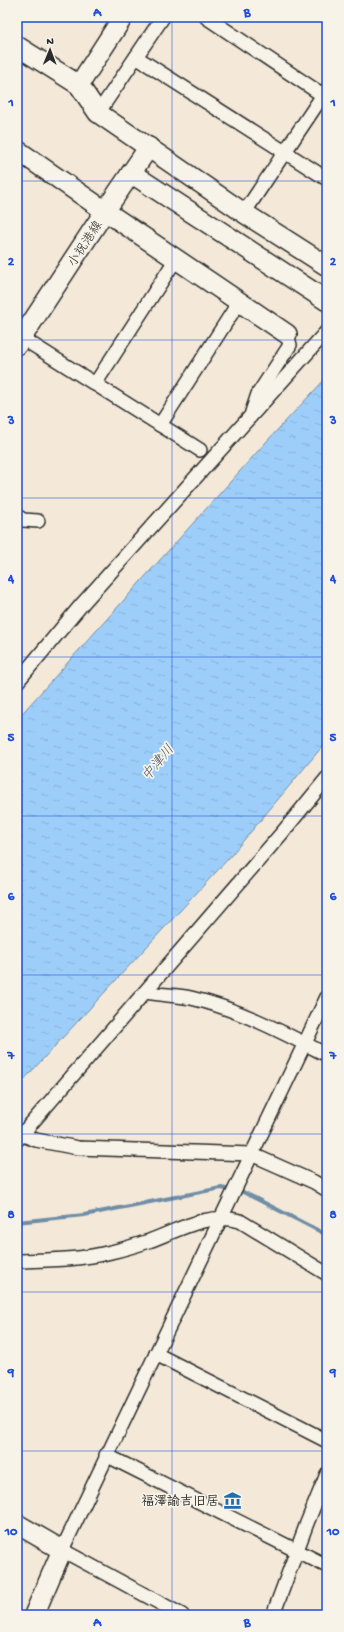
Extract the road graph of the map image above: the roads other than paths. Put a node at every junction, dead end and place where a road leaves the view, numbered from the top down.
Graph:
1 (123, 17) edge
2 (163, 17) edge
3 (206, 17) edge
4 (17, 46) edge
5 (136, 57) junction
6 (79, 85) junction
7 (326, 94) edge
8 (98, 113) junction
9 (149, 147) junction
10 (17, 150) edge
11 (285, 152) junction
12 (131, 173) junction
13 (327, 179) edge
14 (105, 211) junction
15 (244, 213) junction
16 (176, 259) junction
17 (327, 266) edge
18 (327, 301) edge
19 (240, 302) junction
20 (327, 331) edge
21 (287, 334) joint
22 (20, 341) edge
23 (95, 384) junction
24 (250, 417) junction
25 (160, 425) junction
26 (200, 450) dead end
27 (17, 516) edge
28 (38, 521) dead end
29 (17, 682) edge
30 (327, 778) edge
31 (145, 992) junction
32 (327, 997) edge
33 (304, 1044) junction
34 (327, 1055) edge
35 (20, 1138) edge
36 (253, 1154) junction
37 (327, 1190) edge
38 (221, 1219) junction
39 (17, 1262) edge
40 (327, 1274) edge
41 (156, 1354) junction
42 (327, 1441) edge
43 (106, 1454) junction
44 (327, 1474) edge
45 (17, 1524) edge
46 (62, 1550) junction
47 (297, 1552) junction
48 (327, 1566) edge
49 (34, 1615) edge
50 (182, 1615) edge
51 (273, 1615) edge

1 - 6 street
2 - 5 street
3 - 7 street
4 - 6 street
5 - 8 street
5 - 11 street
6 - 8 street
7 - 11 street
8 - 9 street
9 - 12 street
9 - 15 street
10 - 14 street, 小祝港線
11 - 13 street
11 - 15 street
12 - 14 street
12 - 18 street
14 - 16 street
14 - 22 street, 小祝港線
15 - 17 street
16 - 19 street
16 - 23 street
19 - 21 street
19 - 25 street
20 - 24 street
21 - 24 street
22 - 23 street
23 - 25 street
24 - 29 street
25 - 26 street
27 - 28 street
30 - 31 street
31 - 33 street
31 - 35 street
32 - 33 street
33 - 34 street
33 - 36 street
35 - 36 street
36 - 37 street
36 - 38 street
38 - 39 street
38 - 40 street
38 - 41 street
41 - 42 street
41 - 43 street
43 - 46 street
43 - 47 street
44 - 47 street
45 - 46 street
46 - 49 street
46 - 50 street
47 - 48 street
47 - 51 street

